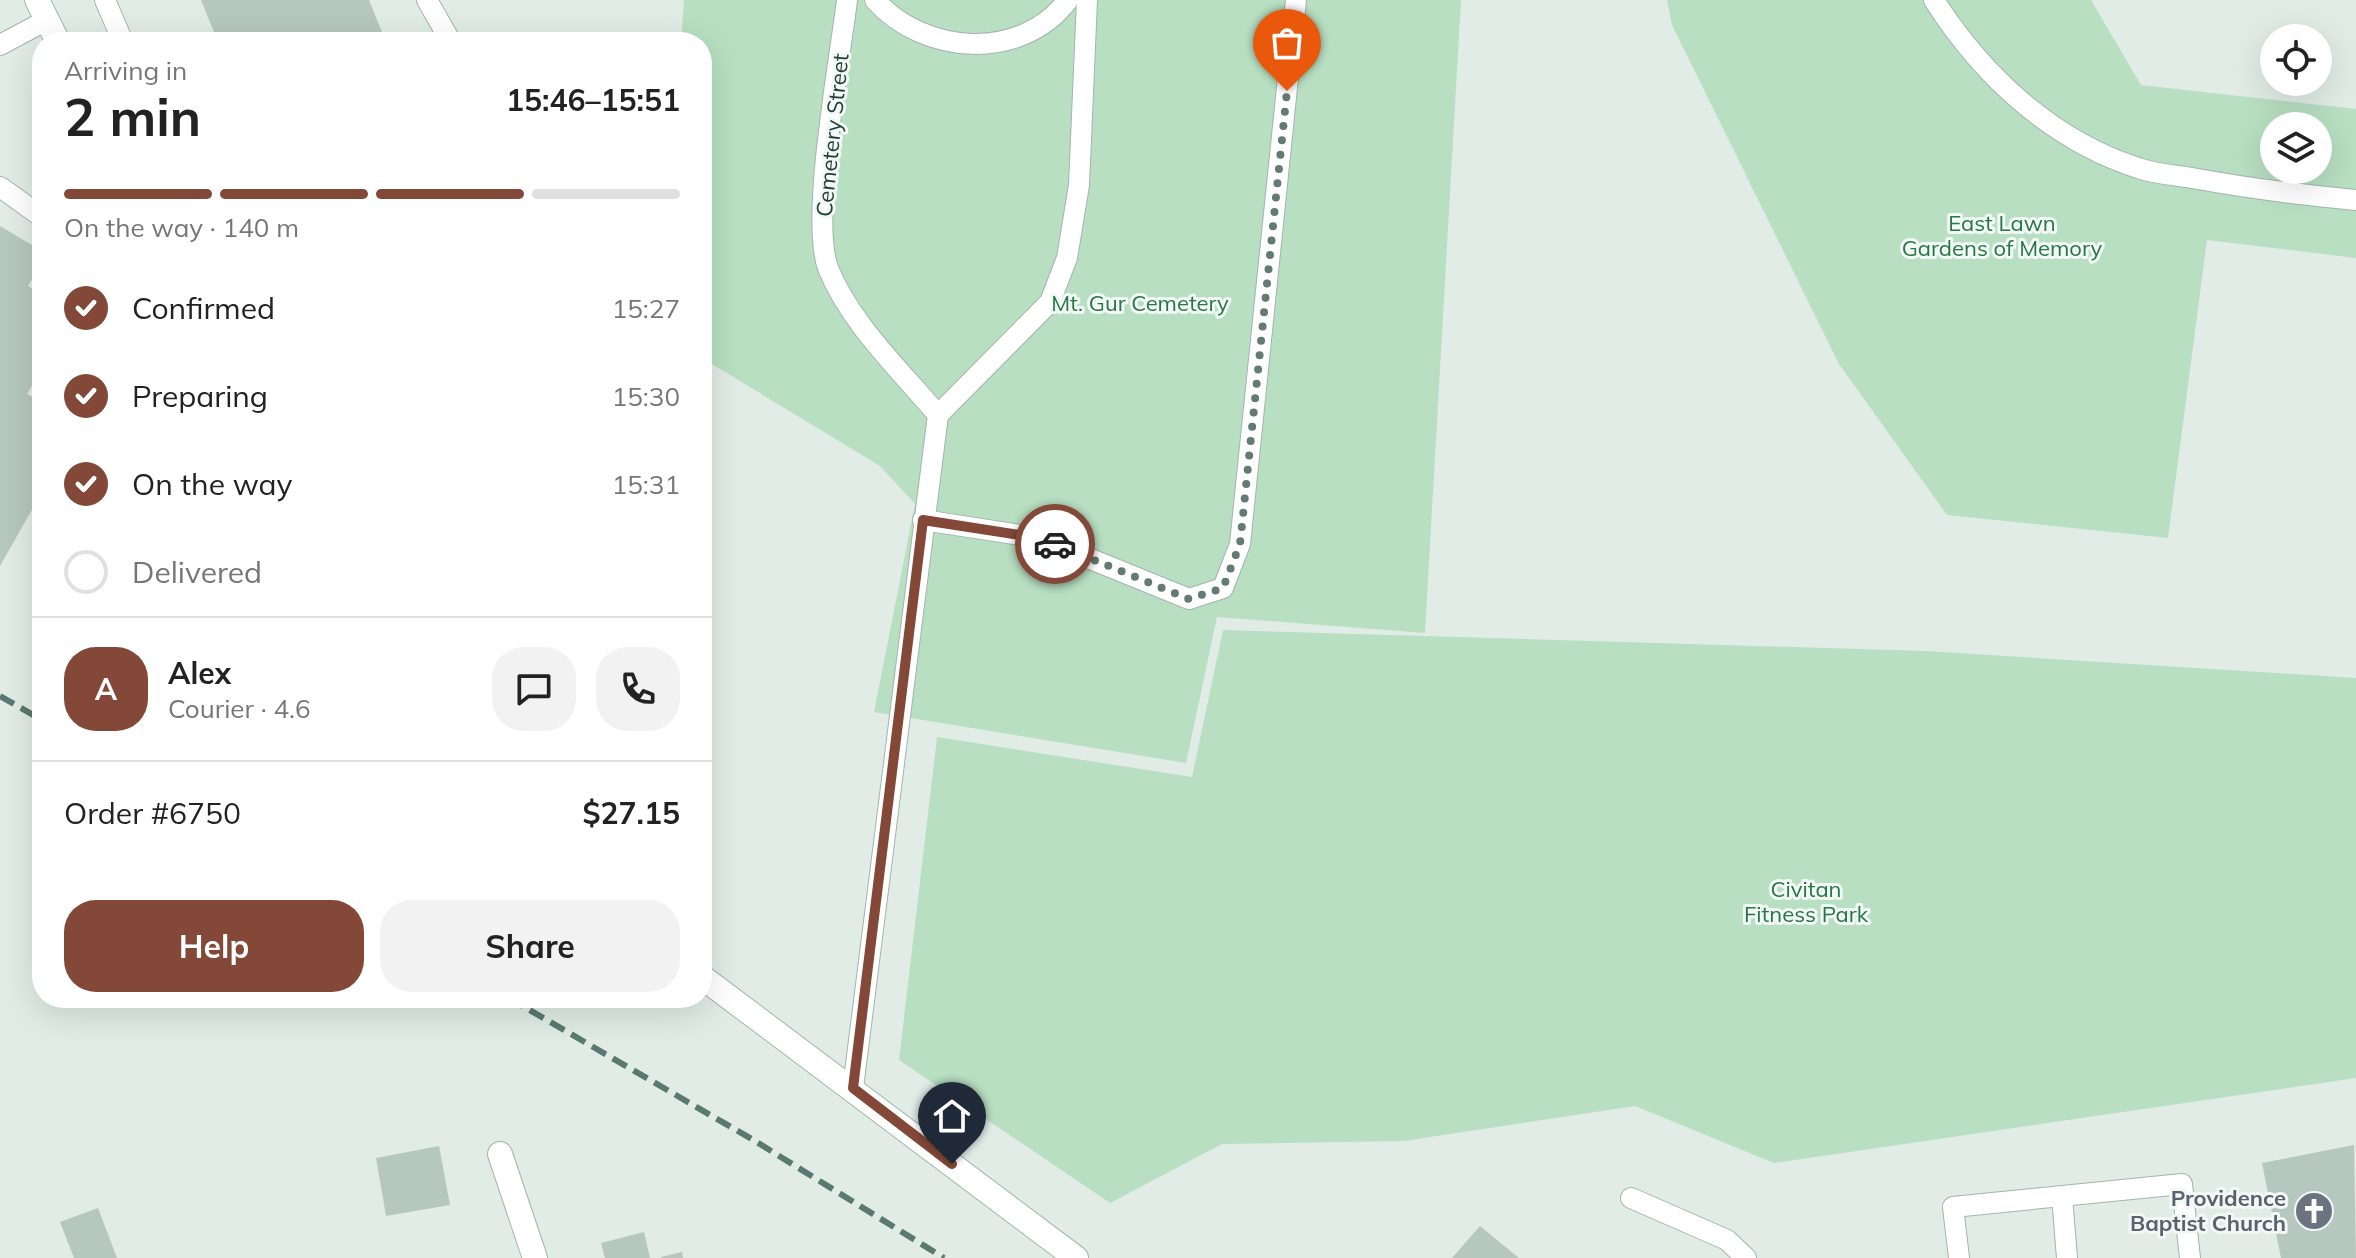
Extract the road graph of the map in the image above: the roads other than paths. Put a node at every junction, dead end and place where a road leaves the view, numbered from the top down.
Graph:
1 (105, 0) edge
2 (427, 0) edge
3 (847, 0) edge
4 (875, 0) edge
5 (1068, 0) edge
6 (1087, 0) edge
7 (1296, 0) edge
8 (1934, 0) edge
9 (42, 10) edge
10 (53, 32) edge
11 (119, 32) edge
12 (445, 32) edge
13 (0, 45) edge
14 (0, 187) edge
15 (2356, 200) edge
16 (32, 210) edge
17 (938, 415) junction
18 (923, 520) junction
19 (712, 984) edge
20 (853, 1088) junction
21 (500, 1154) dead end
22 (2062, 1196) junction
23 (1631, 1198) dead end
24 (535, 1258) edge
25 (1076, 1258) edge
26 (1746, 1258) edge
27 (1959, 1258) edge
28 (2067, 1258) edge
29 (2190, 1258) edge

1 - 11 lane
2 - 12 lane
3 - 17 lane, Cemetery Street
4 - 5 lane
6 - 17 lane
7 - 18 lane
8 - 15 lane
9 - 10 main road
9 - 13 lane
14 - 16 lane
17 - 18 lane
18 - 20 lane
19 - 20 main road
20 - 25 main road
21 - 24 main road
22 - 27 lane
22 - 28 lane
22 - 29 lane
23 - 26 lane

